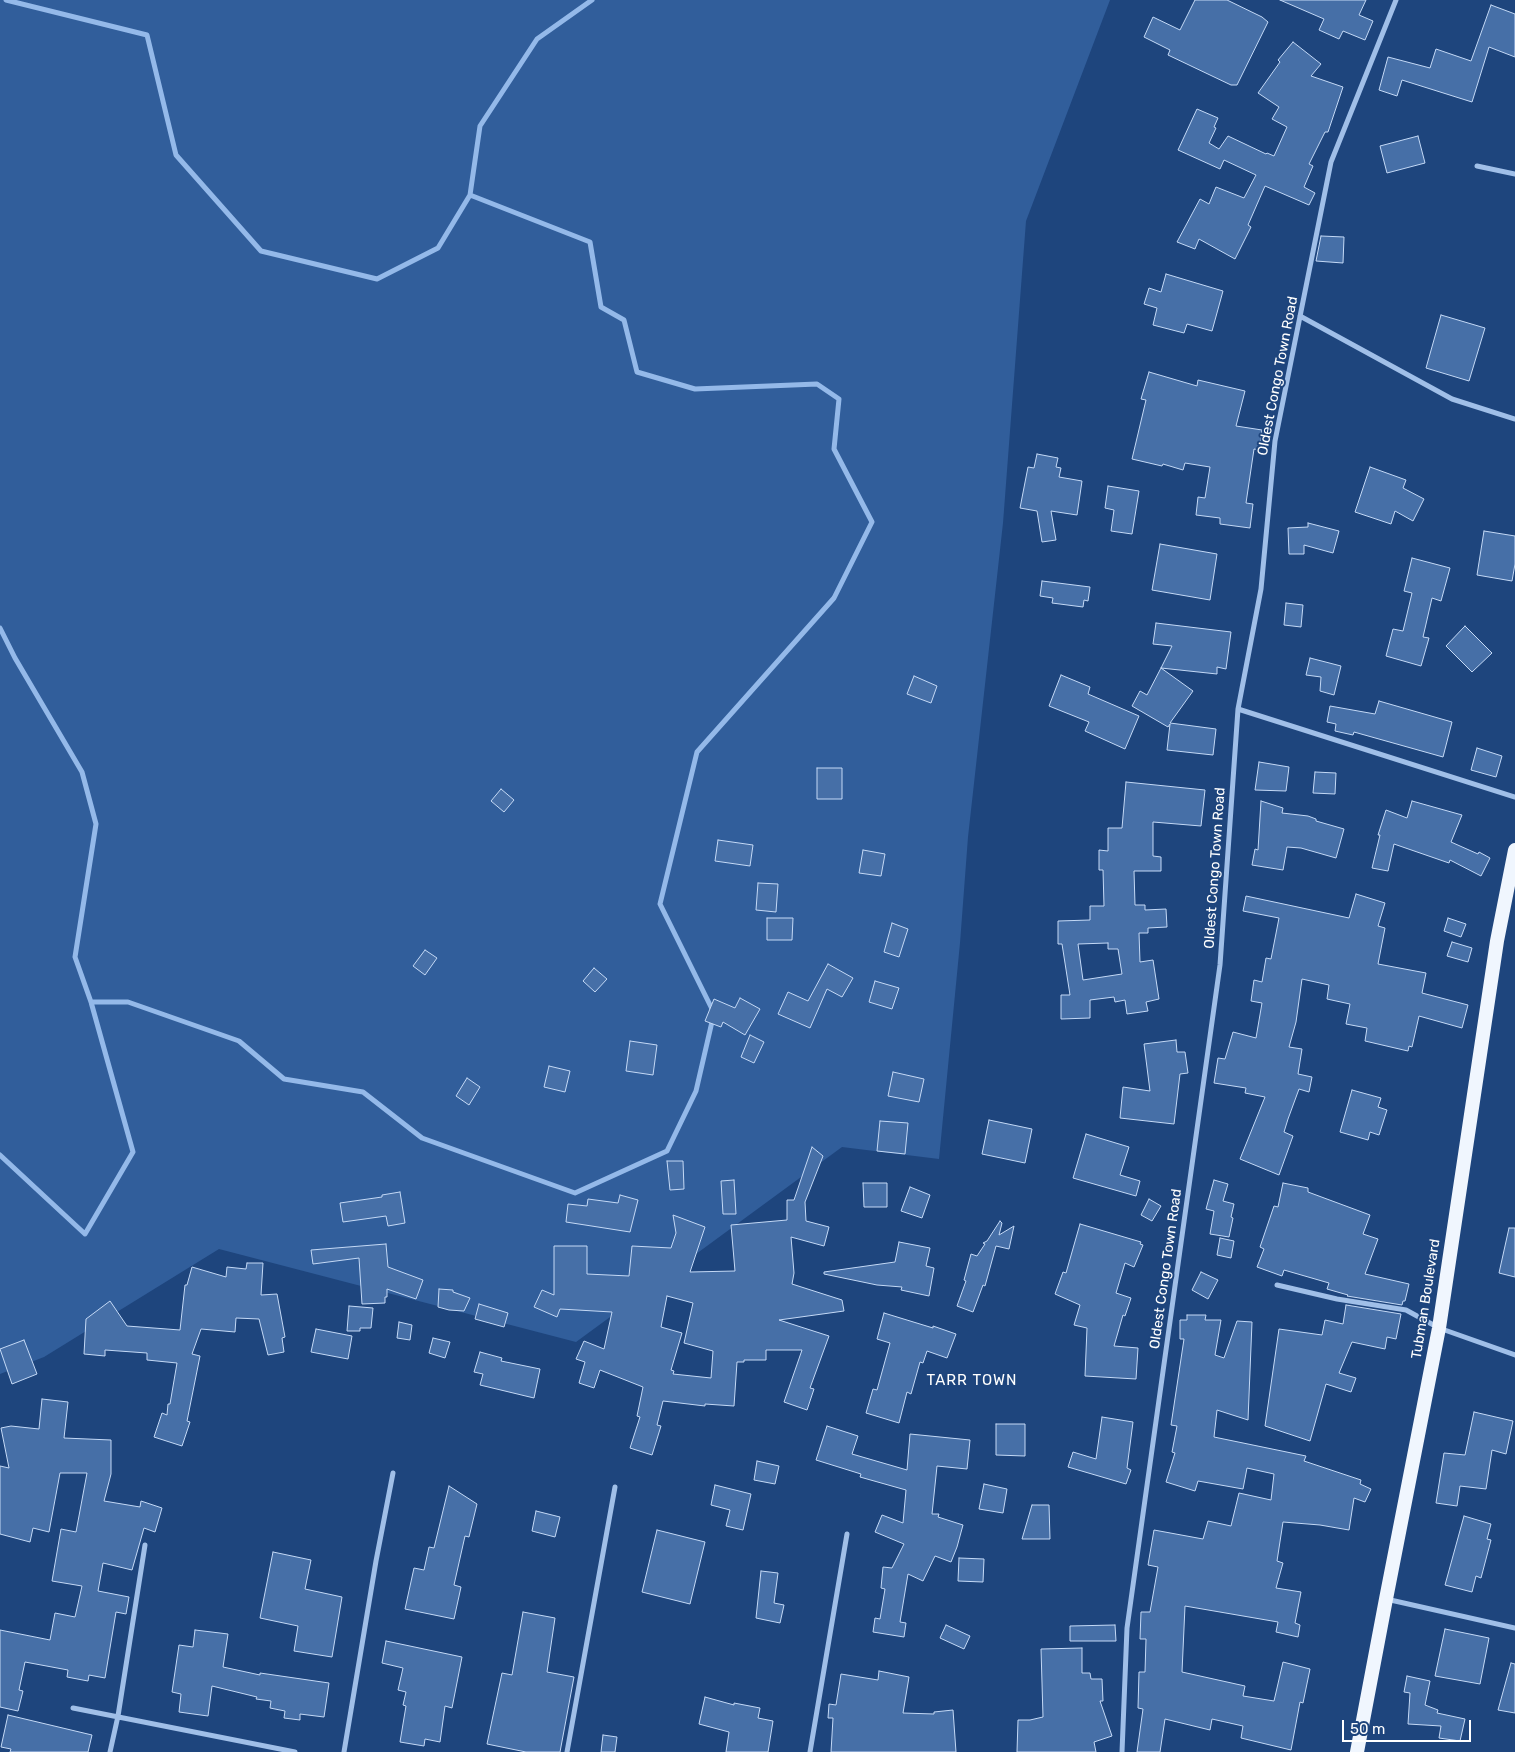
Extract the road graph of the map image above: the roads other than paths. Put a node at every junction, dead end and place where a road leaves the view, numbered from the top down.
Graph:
1 (1396, 0) edge
2 (1477, 166) dead end
3 (1515, 174) edge
4 (1300, 316) junction
5 (1515, 419) edge
6 (1238, 709) junction
7 (1515, 797) edge
8 (1515, 850) edge
9 (1277, 1285) dead end
10 (1440, 1328) junction
11 (1515, 1355) edge
12 (393, 1474) dead end
13 (615, 1487) dead end
14 (847, 1534) dead end
15 (145, 1546) dead end
16 (1386, 1599) junction
17 (1515, 1628) edge
18 (73, 1708) dead end
19 (118, 1716) junction
20 (110, 1752) edge
21 (296, 1752) edge
22 (344, 1752) edge
23 (567, 1752) edge
24 (810, 1752) edge
25 (1122, 1752) edge
26 (1358, 1752) edge

1 - 4 street, Oldest Congo Town Road
2 - 3 street
4 - 5 street
4 - 6 street, Oldest Congo Town Road
6 - 7 street
6 - 25 street, Oldest Congo Town Road
8 - 10 highway, Tubman Boulevard
9 - 10 street
10 - 11 street
10 - 16 highway, Tubman Boulevard
12 - 22 street
13 - 23 street
14 - 24 street
15 - 19 street
16 - 17 street
16 - 26 highway, Tubman Boulevard
18 - 19 street
19 - 20 street
19 - 21 street

